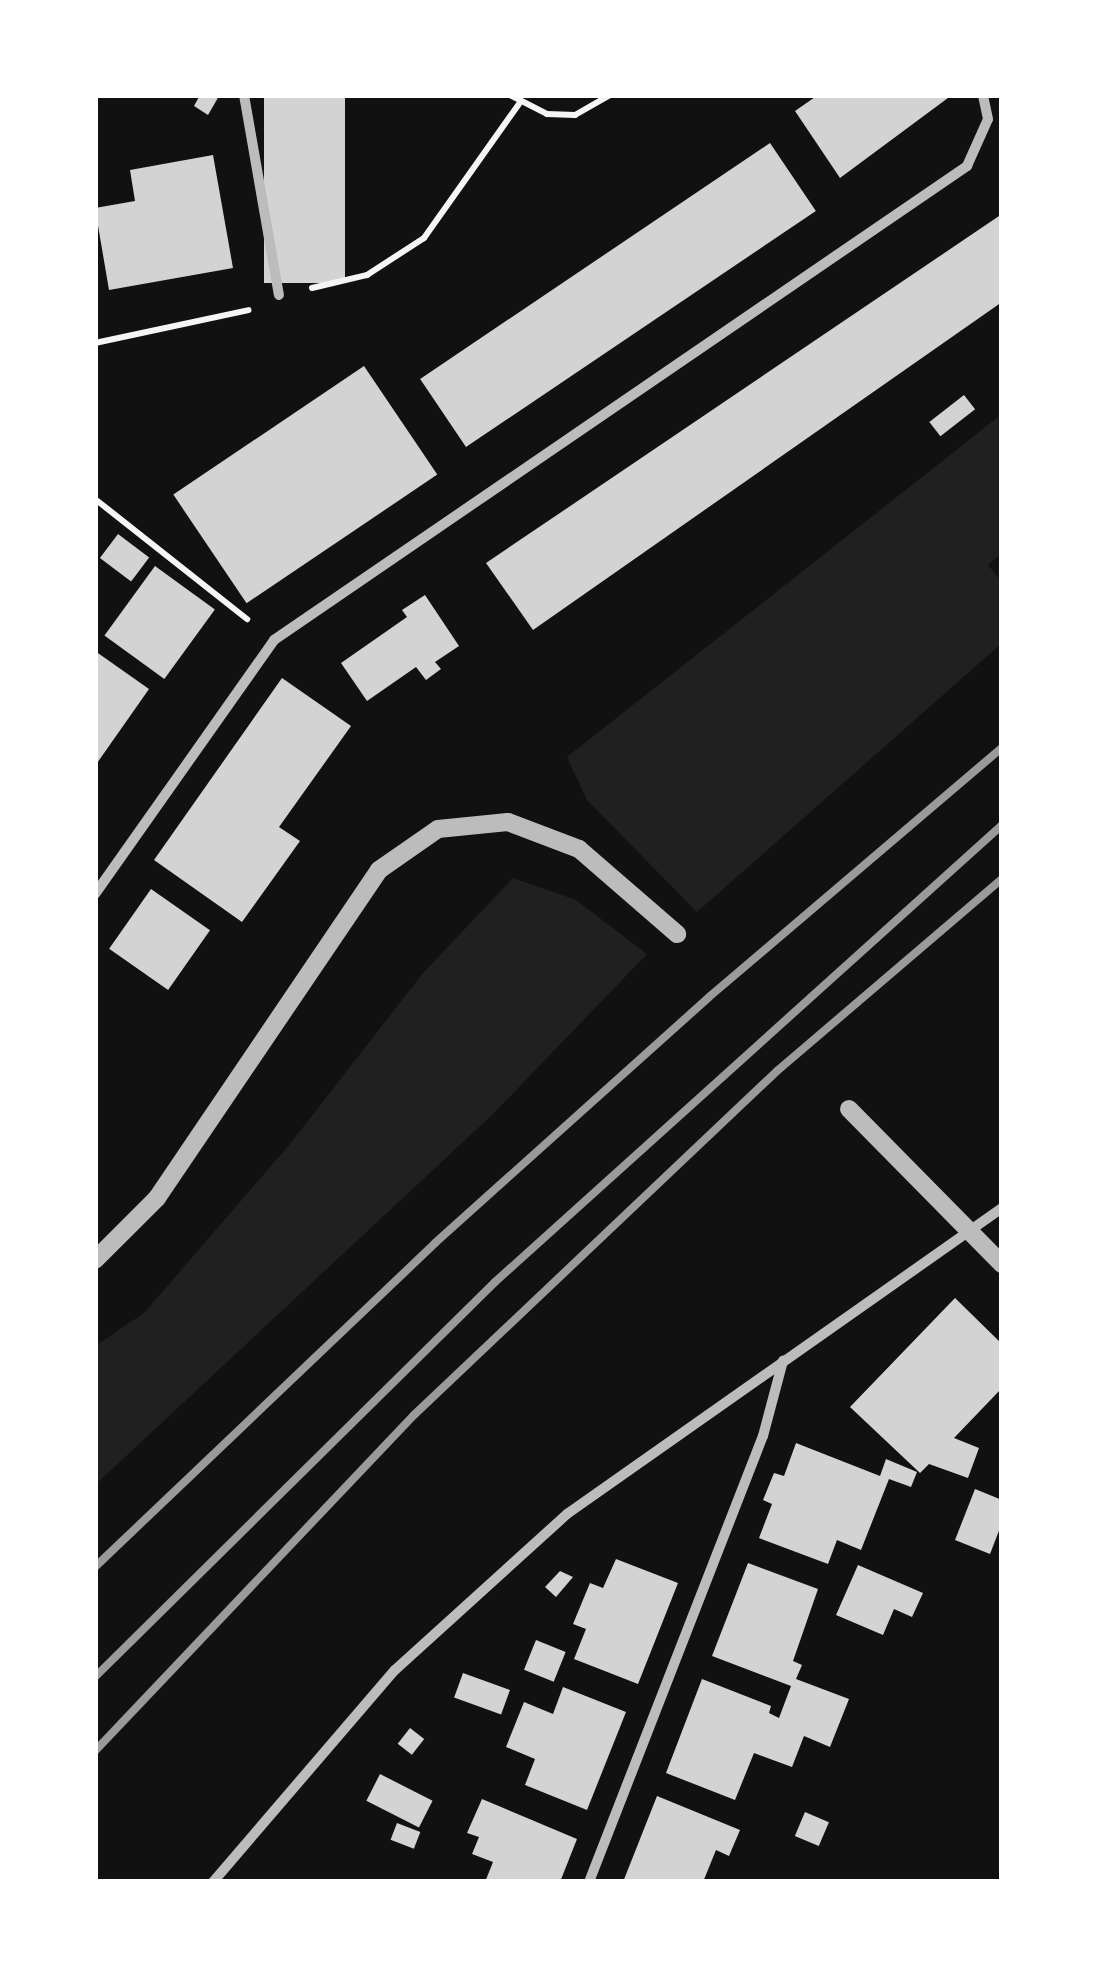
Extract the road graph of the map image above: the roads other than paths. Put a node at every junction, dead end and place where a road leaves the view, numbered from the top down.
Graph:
1 (244, 95) edge
2 (983, 95) edge
3 (280, 296) road end
4 (95, 894) edge
5 (677, 934) dead end
6 (849, 1109) dead end
7 (1002, 1208) edge
8 (969, 1230) junction
9 (95, 1260) edge
10 (1002, 1264) edge
11 (784, 1361) junction
12 (213, 1882) edge
13 (589, 1882) edge

1 - 3 street
2 - 4 street
5 - 9 street
6 - 8 street
7 - 8 street
8 - 10 street
8 - 11 street
11 - 12 street
11 - 13 street

